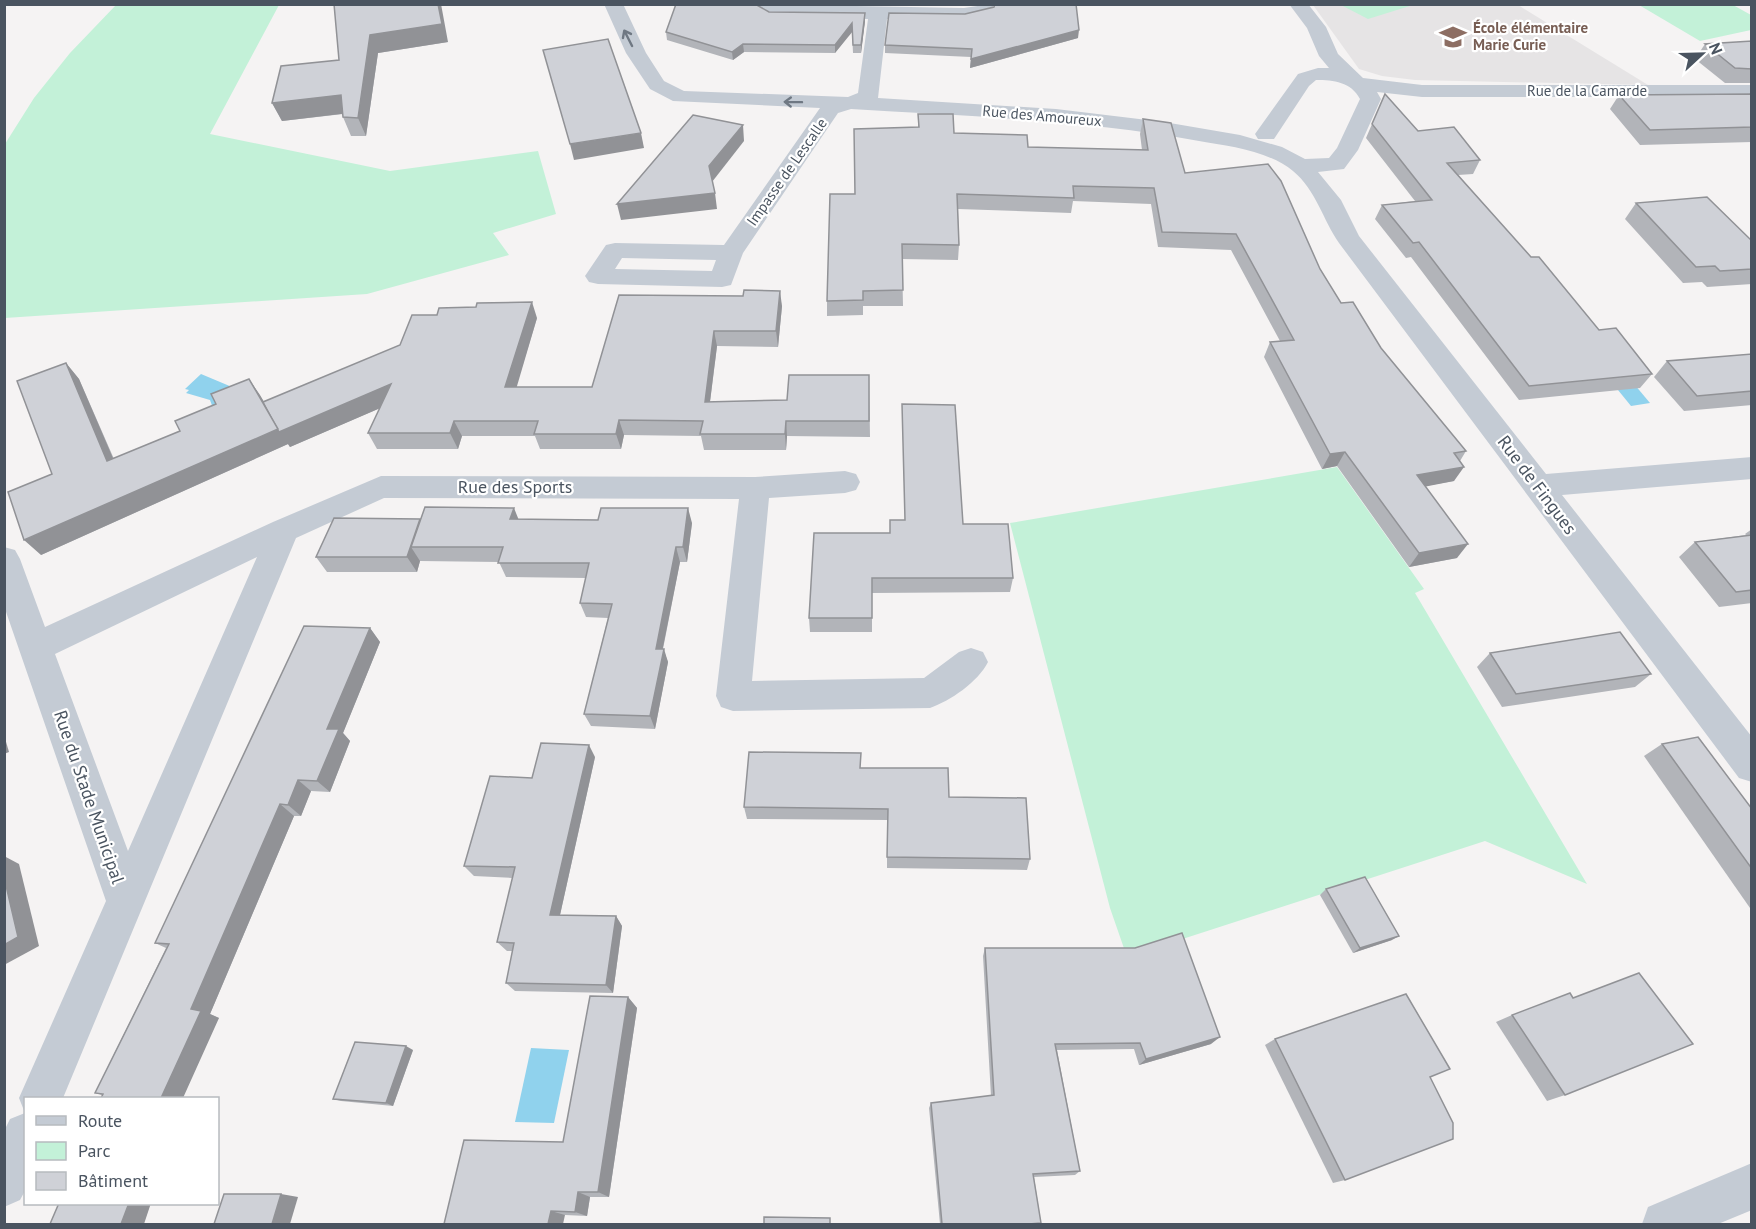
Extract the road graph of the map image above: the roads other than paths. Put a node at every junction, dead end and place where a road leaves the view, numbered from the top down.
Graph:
1 (613, 4) edge
2 (755, 4) edge
3 (1298, 4) edge
4 (986, 9) edge
5 (878, 14) junction
6 (1329, 56) junction
7 (1308, 75) junction
8 (1359, 86) junction
9 (1752, 91) edge
10 (851, 103) junction
11 (1270, 143) junction
12 (1336, 164) junction
13 (1301, 166) junction
14 (1329, 200) junction
15 (731, 252) dead end
16 (1752, 468) edge
17 (845, 482) dead end
18 (1538, 486) junction
19 (755, 488) junction
20 (284, 530) junction
21 (4, 559) edge
22 (36, 647) junction
23 (972, 662) dead end
24 (1752, 766) edge
25 (126, 901) junction
26 (41, 1097) edge
27 (24, 1139) edge
28 (4, 1184) edge
29 (1752, 1186) edge
30 (1665, 1224) edge

10 -> 1 street, Rue des Amoureux
2 - 5 street
3 - 6 street
4 - 5 street
5 - 10 street
6 - 7 street
6 - 8 street
7 - 8 street
7 - 11 street
8 - 9 street, Rue de la Camarde
8 - 12 street
10 - 11 street, Rue des Amoureux
10 - 15 street, Impasse de Lescalle
11 - 13 street
12 - 13 street
12 - 14 street
13 - 14 street, Rue de Fingues
14 - 18 street, Rue de Fingues
16 - 18 street
17 - 19 street, Rue des Sports
18 - 24 street, Rue de Fingues
19 - 20 street, Rue des Sports
19 - 23 street
20 - 22 street, Rue des Sports
20 - 25 street
21 - 22 street, Rue du Stade Municipal
22 - 25 street, Rue du Stade Municipal
25 - 26 street, Rue du Stade Municipal
27 - 28 street
29 - 30 street

